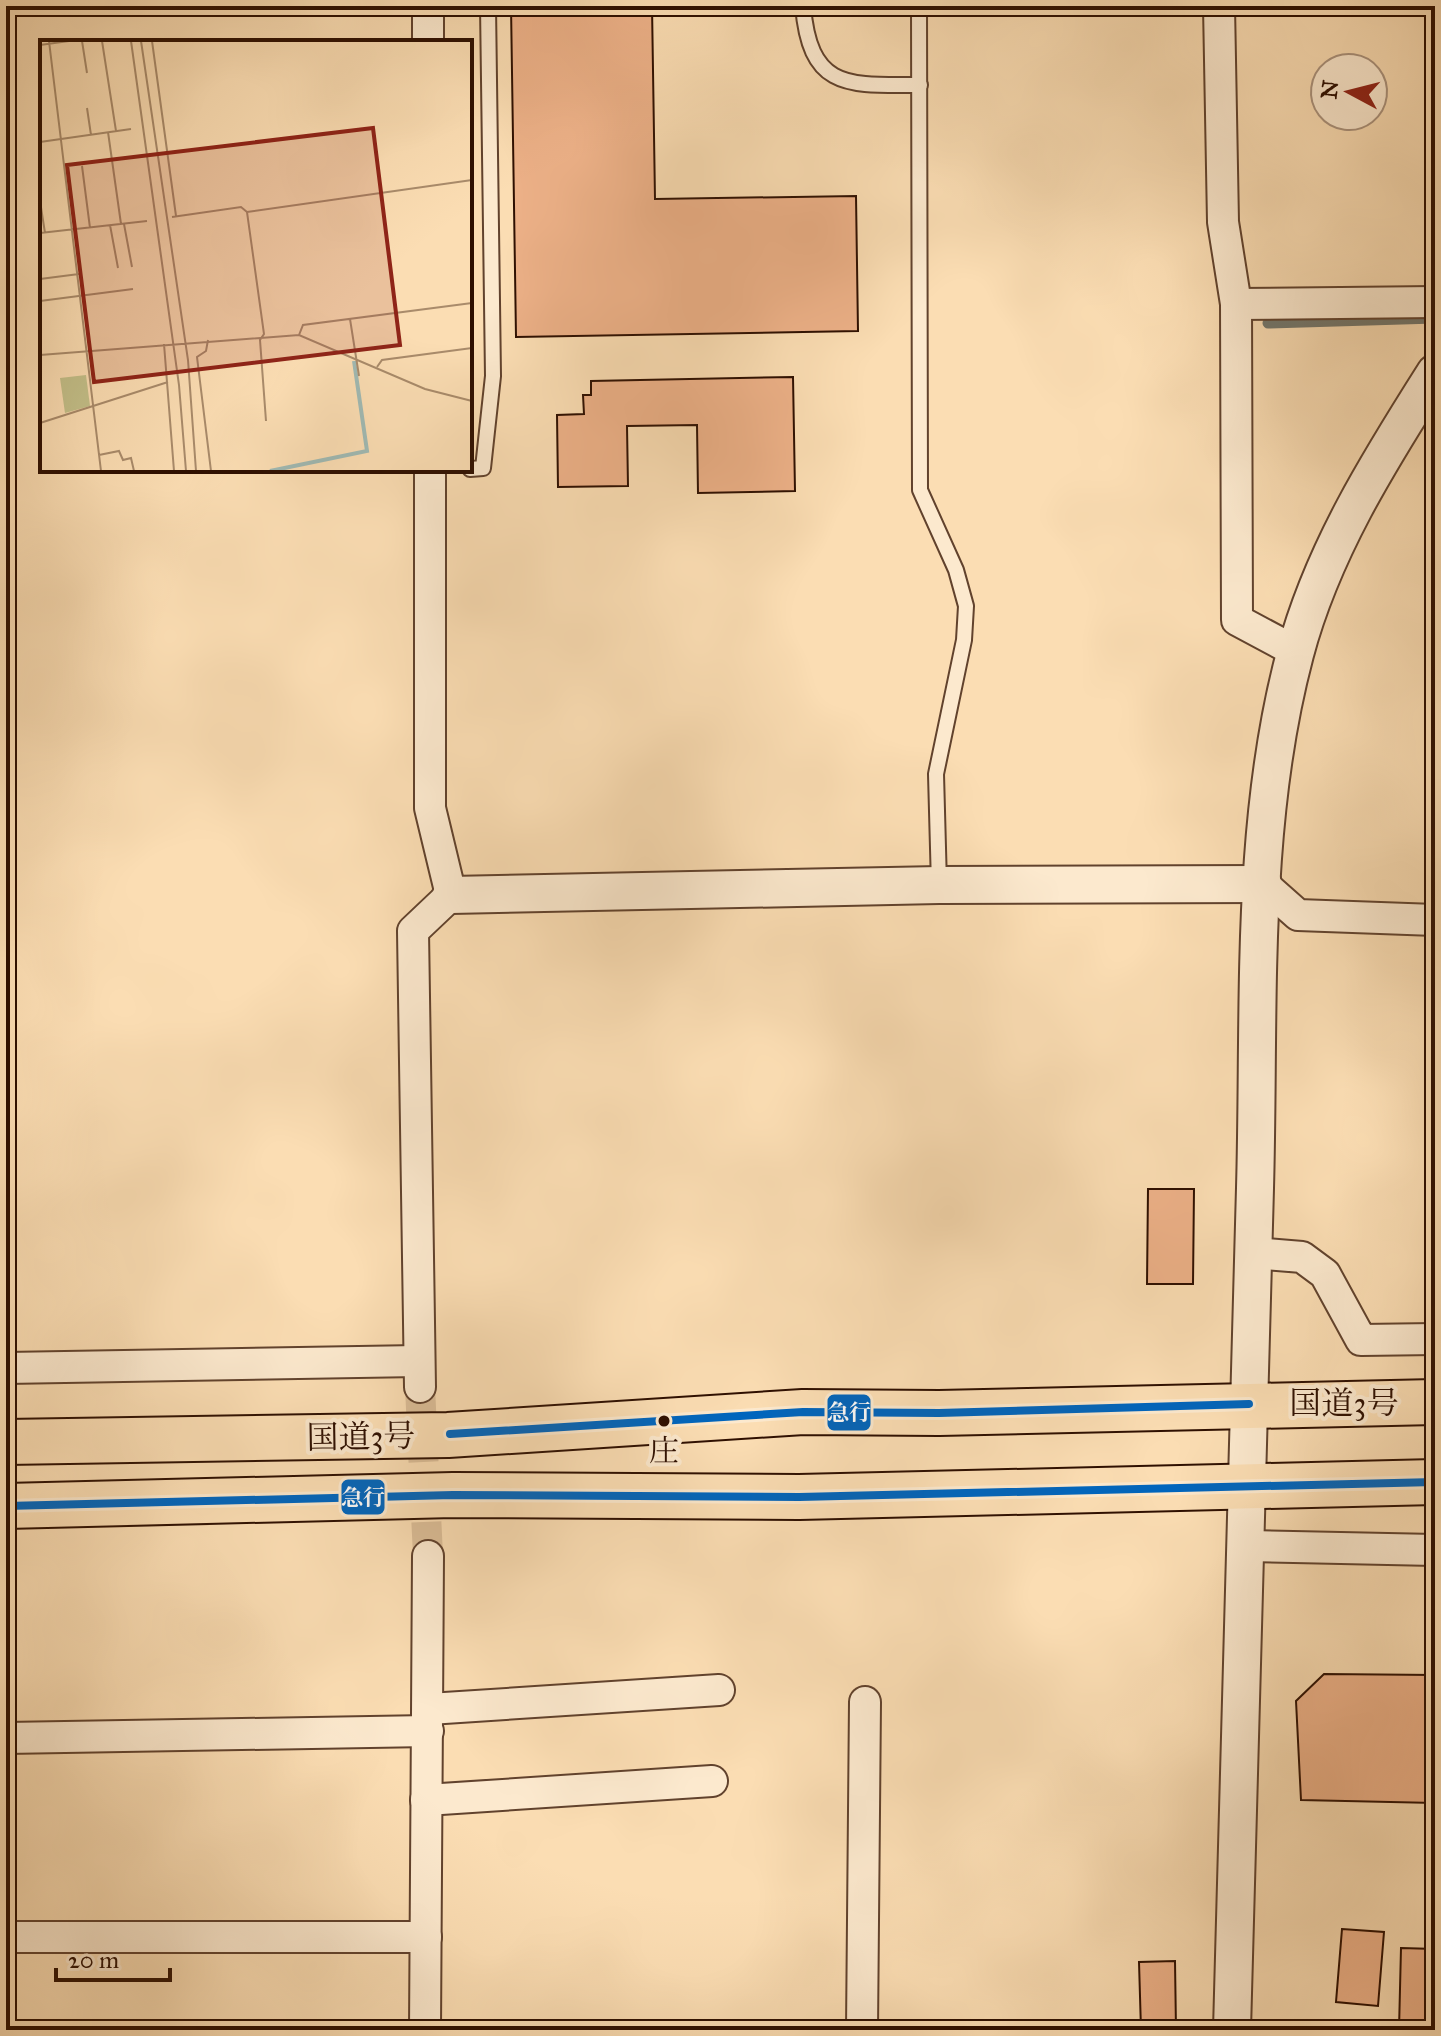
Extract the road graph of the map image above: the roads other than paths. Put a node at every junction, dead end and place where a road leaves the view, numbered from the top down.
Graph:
1 (428, 6) edge
2 (488, 6) edge
3 (803, 6) edge
4 (919, 6) edge
5 (1219, 6) edge
6 (428, 40) edge
7 (920, 85) junction
8 (1435, 302) edge
9 (1236, 304) junction
10 (1435, 373) edge
11 (472, 469) edge
12 (430, 472) edge
13 (1295, 651) junction
14 (1263, 884) junction
15 (939, 885) junction
16 (451, 895) junction
17 (1435, 920) edge
18 (1254, 1253) junction
19 (1435, 1339) edge
20 (6, 1368) edge
21 (1435, 1402) edge
22 (1249, 1404) junction
23 (6, 1442) edge
24 (1435, 1482) edge
25 (1250, 1488) junction
26 (6, 1506) edge
27 (1249, 1546) junction
28 (1435, 1550) edge
29 (428, 1556) tunnel mouth
30 (719, 1690) dead end
31 (865, 1702) dead end
32 (428, 1720) junction
33 (6, 1738) edge
34 (712, 1781) dead end
35 (426, 1800) junction
36 (15, 1937) dead end
37 (426, 1937) junction
38 (425, 2030) edge
39 (862, 2030) edge
40 (1232, 2030) edge

1 - 6 street
2 - 11 lane
3 - 7 lane
4 - 7 lane
5 - 9 street
7 - 15 lane
8 - 9 street
9 - 13 street
10 - 13 street
12 - 16 street
13 - 14 street
14 - 15 street
14 - 17 street
14 - 18 street
15 - 16 street
16 - 20 street
18 - 19 street
18 - 22 street
21 - 22 highway, 国道3号
22 - 23 highway, 国道3号
22 - 25 street
24 - 25 highway, 国道3号
25 - 26 highway, 国道3号
25 - 27 street
27 - 28 street
27 - 40 street
29 - 32 street
30 - 32 street
31 - 39 street
32 - 33 street
32 - 35 street
34 - 35 street
35 - 37 street
36 - 37 street
37 - 38 street

